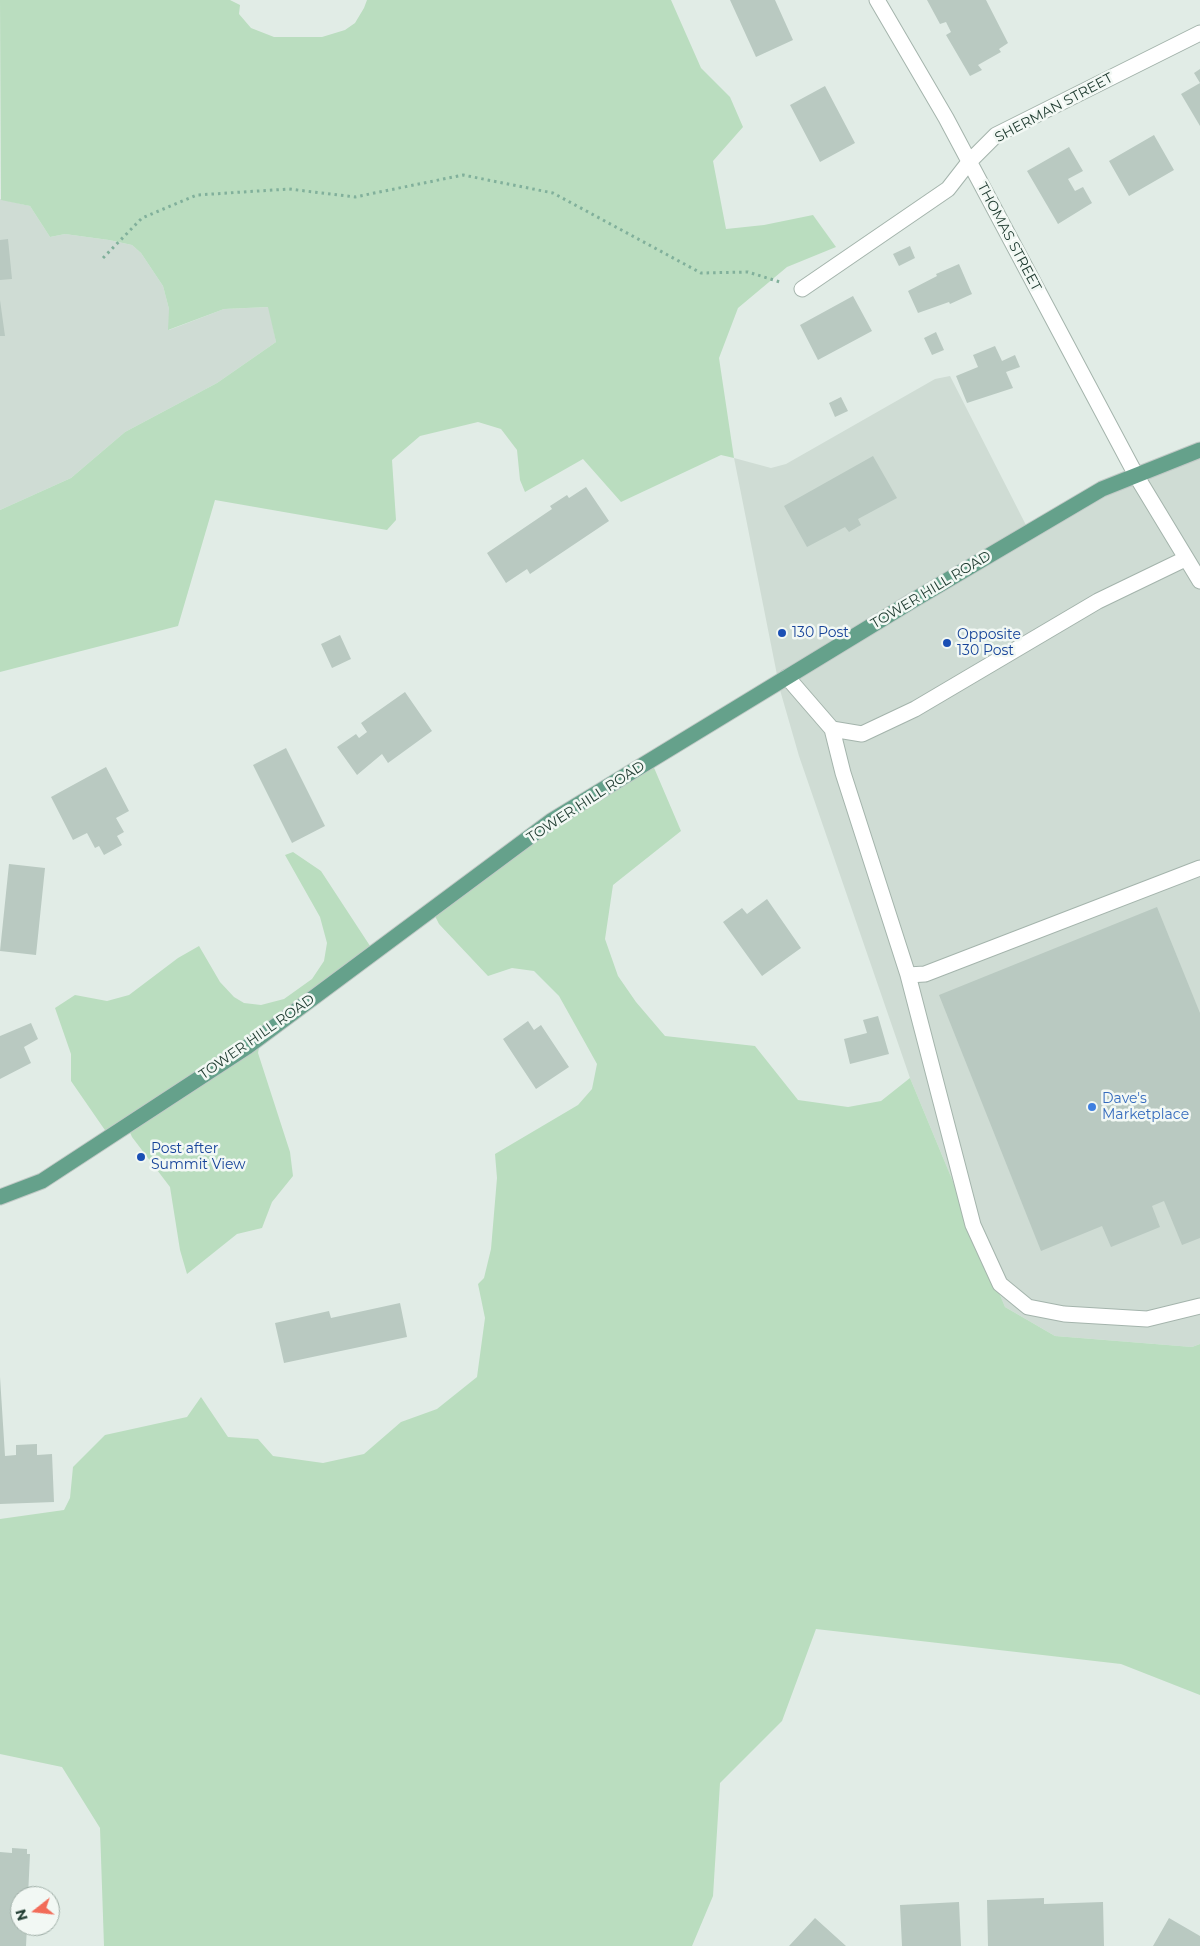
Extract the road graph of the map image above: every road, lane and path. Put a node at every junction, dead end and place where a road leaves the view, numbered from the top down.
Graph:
1 (876, 0) edge
2 (1200, 33) edge
3 (969, 162) junction
4 (103, 258) dead end
5 (802, 289) joint
6 (1200, 450) edge
7 (1137, 476) junction
8 (1185, 559) junction
9 (1200, 581) edge
10 (787, 677) junction
11 (832, 729) junction
12 (1200, 869) edge
13 (908, 974) junction
14 (0, 1197) edge
15 (1200, 1306) edge

1 - 3 street, THOMAS STREET
2 - 3 street, SHERMAN STREET
3 - 5 street, SHERMAN STREET
3 - 7 street, THOMAS STREET
4 - 5 path
6 - 7 main road, TOWER HILL ROAD
7 - 8 street, THOMAS STREET
7 - 10 main road, TOWER HILL ROAD
8 - 9 street, THOMAS STREET
8 - 11 street
10 - 11 street
10 - 14 main road, TOWER HILL ROAD
11 - 13 street
12 - 13 street
13 - 15 street

